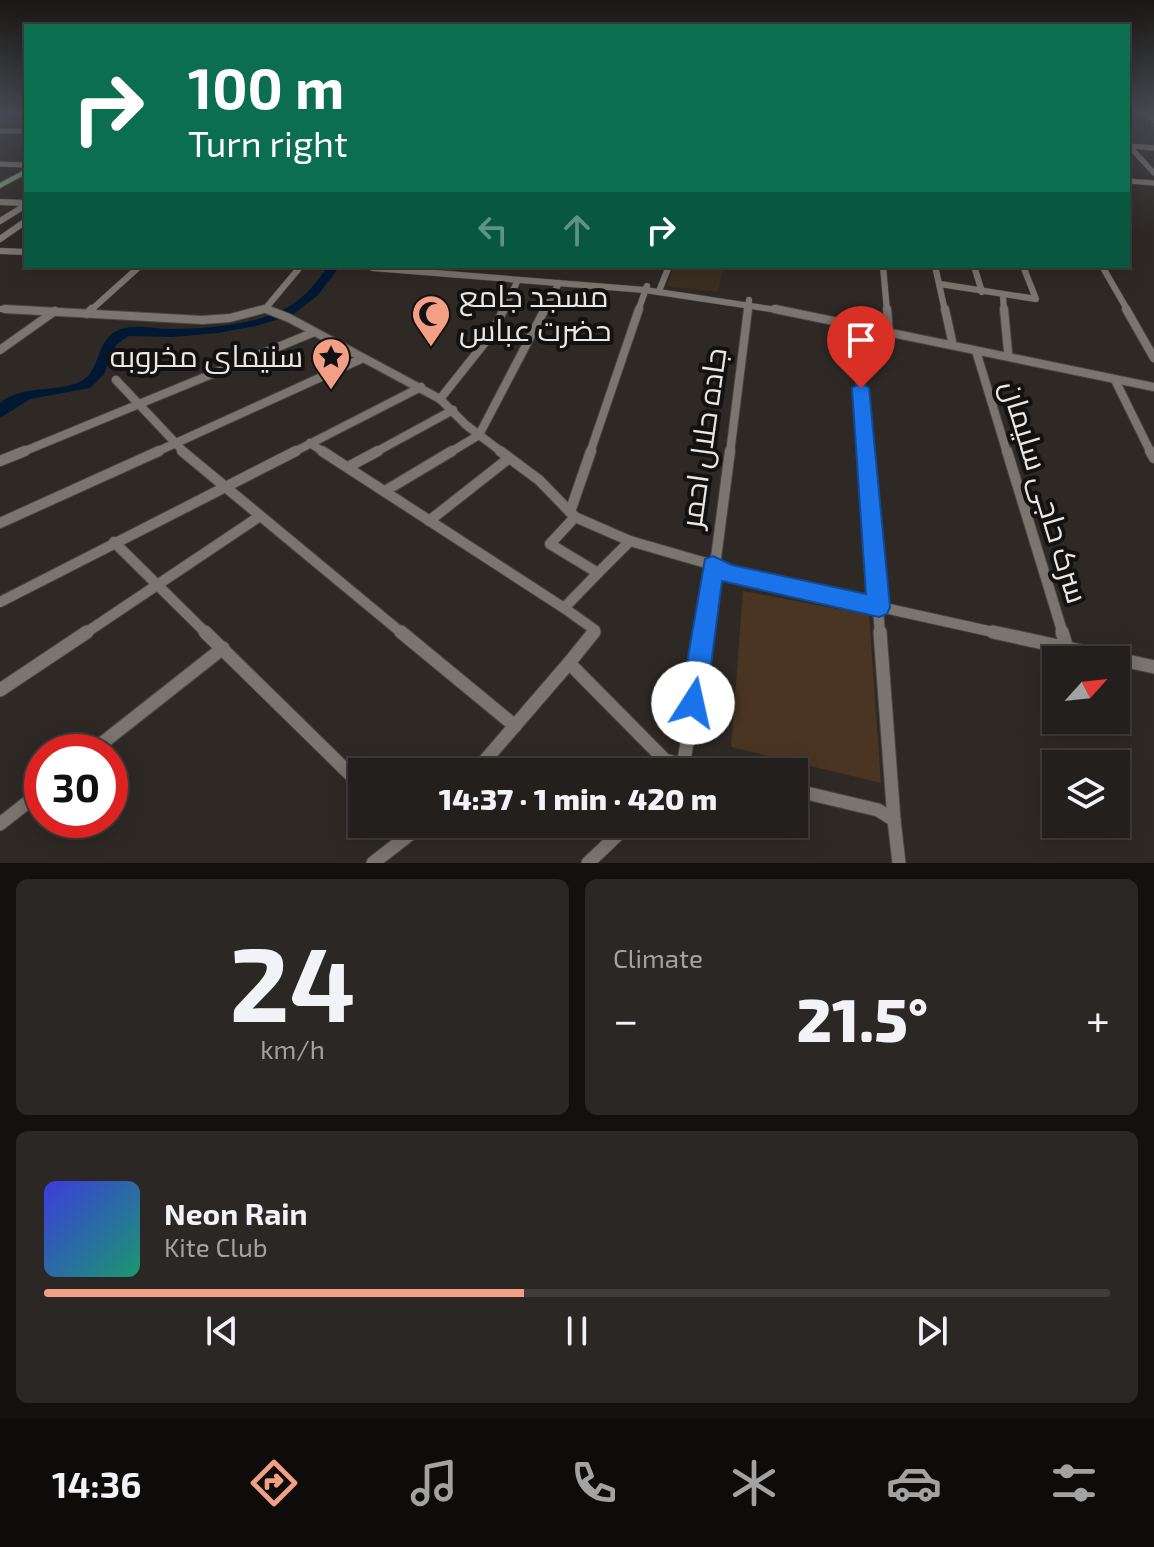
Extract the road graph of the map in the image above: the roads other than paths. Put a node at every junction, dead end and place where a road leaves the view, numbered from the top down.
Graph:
1 (1135, 152) edge
2 (0, 164) edge
3 (24, 165) edge
4 (24, 172) edge
5 (1154, 173) edge
6 (1130, 181) edge
7 (1154, 183) edge
8 (0, 186) edge
9 (0, 202) edge
10 (24, 204) edge
11 (24, 205) edge
12 (0, 221) edge
13 (24, 222) edge
14 (0, 239) edge
15 (0, 249) edge
16 (24, 250) edge
17 (138, 268) edge
18 (300, 268) edge
19 (373, 268) edge
20 (411, 268) edge
21 (668, 268) edge
22 (882, 268) edge
23 (936, 268) edge
24 (975, 268) edge
25 (1024, 268) edge
26 (1103, 268) edge
27 (518, 280) junction
28 (559, 283) junction
29 (940, 284) junction
30 (646, 288) junction
31 (659, 290) junction
32 (982, 292) junction
33 (1003, 295) junction
34 (749, 302) junction
35 (0, 309) edge
36 (268, 310) junction
37 (55, 311) junction
38 (87, 314) junction
39 (856, 326) junction
40 (889, 330) junction
41 (312, 333) junction
42 (952, 341) junction
43 (0, 350) edge
44 (976, 351) junction
45 (1008, 352) junction
46 (1154, 358) edge
47 (361, 359) junction
48 (116, 380) dead end
49 (1115, 380) junction
50 (1154, 384) edge
51 (421, 387) junction
52 (440, 399) junction
53 (135, 404) junction
54 (453, 410) junction
55 (479, 435) junction
56 (310, 443) junction
57 (174, 444) junction
58 (1154, 458) edge
59 (508, 459) junction
60 (0, 461) edge
61 (348, 467) junction
62 (224, 486) junction
63 (385, 491) junction
64 (572, 514) junction
65 (260, 516) junction
66 (429, 521) junction
67 (0, 523) edge
68 (630, 541) junction
69 (114, 542) junction
70 (713, 565) junction
71 (598, 573) junction
72 (158, 584) junction
73 (0, 602) edge
74 (879, 607) junction
75 (564, 608) junction
76 (1058, 646) edge
77 (1066, 646) edge
78 (223, 648) junction
79 (1130, 662) edge
80 (569, 663) junction
81 (1154, 667) edge
82 (0, 690) edge
83 (515, 726) junction
84 (114, 734) edge
85 (487, 758) edge
86 (663, 758) edge
87 (682, 758) edge
88 (348, 772) edge
89 (808, 793) edge
90 (24, 805) edge
91 (894, 820) junction
92 (0, 824) edge
93 (400, 838) edge
94 (614, 838) edge
95 (373, 863) edge
96 (588, 863) edge
97 (899, 863) edge

1 - 5 street
2 - 3 street
4 - 8 main road
6 - 7 street
9 - 10 street
11 - 12 street
13 - 14 street
15 - 16 street
17 - 38 street
18 - 36 street
19 - 27 street
20 - 30 street
21 - 31 street
22 - 40 street
23 - 29 street
24 - 32 street
25 - 33 street
26 - 46 street
27 - 28 street
27 - 52 street
28 - 30 street
28 - 55 street
29 - 32 street
29 - 42 street
30 - 31 street
30 - 64 street
31 - 34 street
32 - 33 street
33 - 45 street
34 - 39 street
34 - 40 street
34 - 70 street, جاده حلال احمر
35 - 37 street
36 - 38 street
36 - 41 street
37 - 38 street
37 - 43 street
39 - 40 street
39 - 74 street
40 - 42 street
40 - 44 street
41 - 47 street
41 - 53 street
42 - 45 street
44 - 49 street
44 - 77 street, سرک حاجی سلیمان
45 - 50 street
47 - 51 street
47 - 57 street
48 - 53 street
49 - 50 street
49 - 58 street
51 - 52 street
51 - 56 street
52 - 54 street
53 - 57 street
53 - 60 street
54 - 55 street
54 - 61 street
55 - 59 street
55 - 63 street
56 - 61 street
56 - 62 street
57 - 62 street
57 - 67 street
59 - 64 street
59 - 66 street
61 - 63 street
62 - 65 street
62 - 69 street
63 - 66 street
64 - 68 street
64 - 71 street
65 - 72 street
65 - 83 street
66 - 75 street
68 - 70 street
68 - 71 street
69 - 72 street
69 - 73 street
70 - 74 street
70 - 87 street, جاده حلال احمر
71 - 75 street
72 - 78 street
72 - 82 street
74 - 76 street
74 - 91 street
75 - 80 street
78 - 84 street
78 - 88 street
79 - 81 street
80 - 83 street
80 - 86 street
83 - 85 street
89 - 91 street
90 - 92 street
91 - 97 street
93 - 95 street
94 - 96 street

